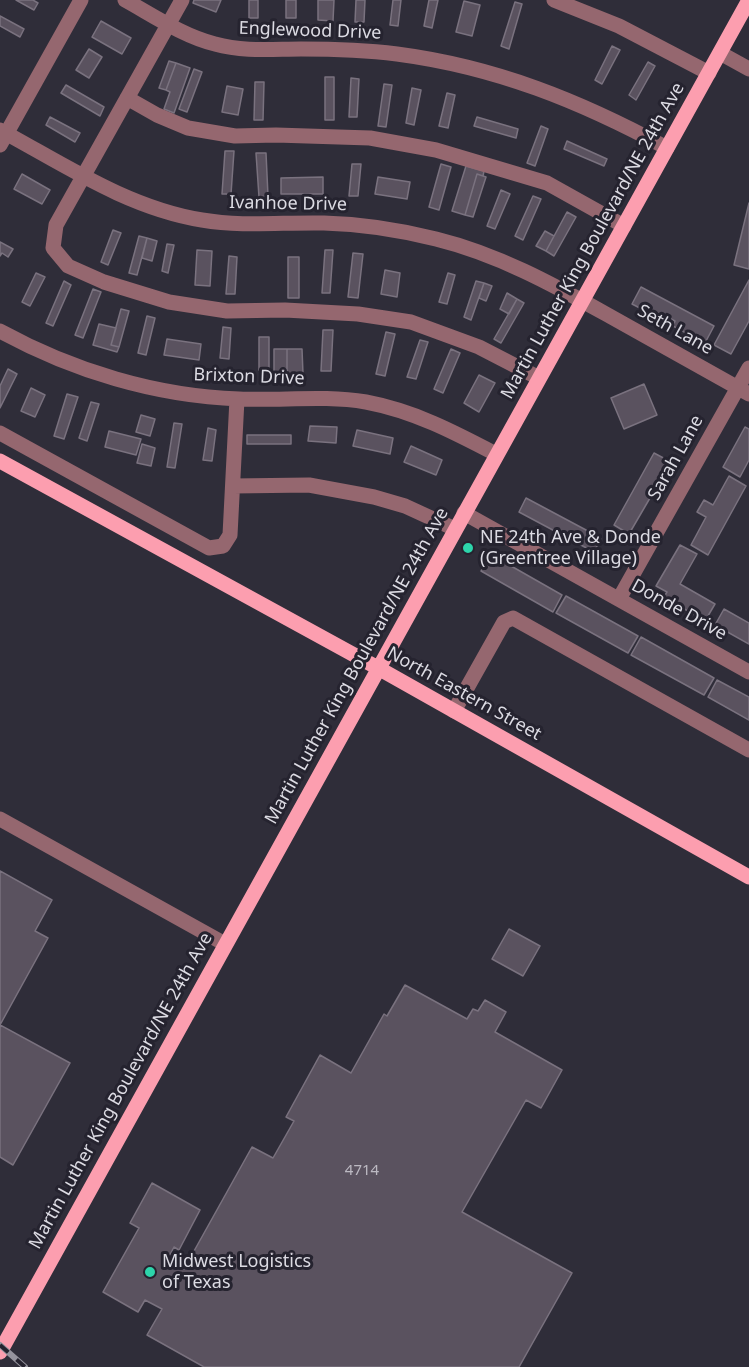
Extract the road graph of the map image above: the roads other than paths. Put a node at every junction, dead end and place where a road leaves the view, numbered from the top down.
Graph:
1 (81, 0) edge
2 (125, 0) edge
3 (182, 0) edge
4 (554, 0) edge
5 (749, 0) edge
6 (168, 24) junction
7 (720, 53) junction
8 (749, 69) edge
9 (709, 73) junction
10 (127, 98) junction
11 (2, 136) edge
12 (667, 148) junction
13 (82, 176) junction
14 (624, 226) junction
15 (582, 301) junction
16 (0, 331) edge
17 (749, 368) edge
18 (539, 378) junction
19 (744, 391) edge
20 (237, 399) junction
21 (0, 433) edge
22 (496, 454) junction
23 (0, 461) edge
24 (233, 486) junction
25 (464, 513) junction
26 (455, 529) junction
27 (619, 599) junction
28 (378, 668) junction
29 (749, 672) edge
30 (454, 711) junction
31 (749, 750) edge
32 (0, 819) edge
33 (749, 877) edge
34 (225, 944) junction
35 (0, 1352) edge

1 - 11 street
2 - 6 street, Englewood Drive
3 - 6 street
4 - 9 street
5 - 7 main road, Martin Luther King Boulevard/NE 24th Ave
6 - 10 street
6 - 12 street, Englewood Drive
7 - 8 street
7 - 9 main road, Martin Luther King Boulevard/NE 24th Ave
9 - 12 main road, Martin Luther King Boulevard/NE 24th Ave
10 - 13 street
10 - 14 street
11 - 13 street, Ivanhoe Drive
12 - 14 main road, Martin Luther King Boulevard/NE 24th Ave
13 - 15 street, Ivanhoe Drive
13 - 18 street
14 - 15 main road, Martin Luther King Boulevard/NE 24th Ave
15 - 18 main road, Martin Luther King Boulevard/NE 24th Ave
15 - 19 street, Seth Lane
16 - 20 street, Brixton Drive
17 - 19 street, Sarah Lane
18 - 22 main road, Martin Luther King Boulevard/NE 24th Ave
19 - 27 street, Sarah Lane
20 - 22 street, Brixton Drive
20 - 24 street
21 - 24 street
22 - 25 main road, Martin Luther King Boulevard/NE 24th Ave
23 - 28 main road, North Eastern Street
24 - 26 street
25 - 26 main road, Martin Luther King Boulevard/NE 24th Ave
25 - 27 street, Donde Drive
26 - 28 main road, Martin Luther King Boulevard/NE 24th Ave
27 - 29 street, Donde Drive
28 - 30 main road, North Eastern Street
28 - 34 main road, Martin Luther King Boulevard/NE 24th Ave
30 - 31 street
30 - 33 main road, North Eastern Street
32 - 34 street
34 - 35 main road, Martin Luther King Boulevard/NE 24th Ave

